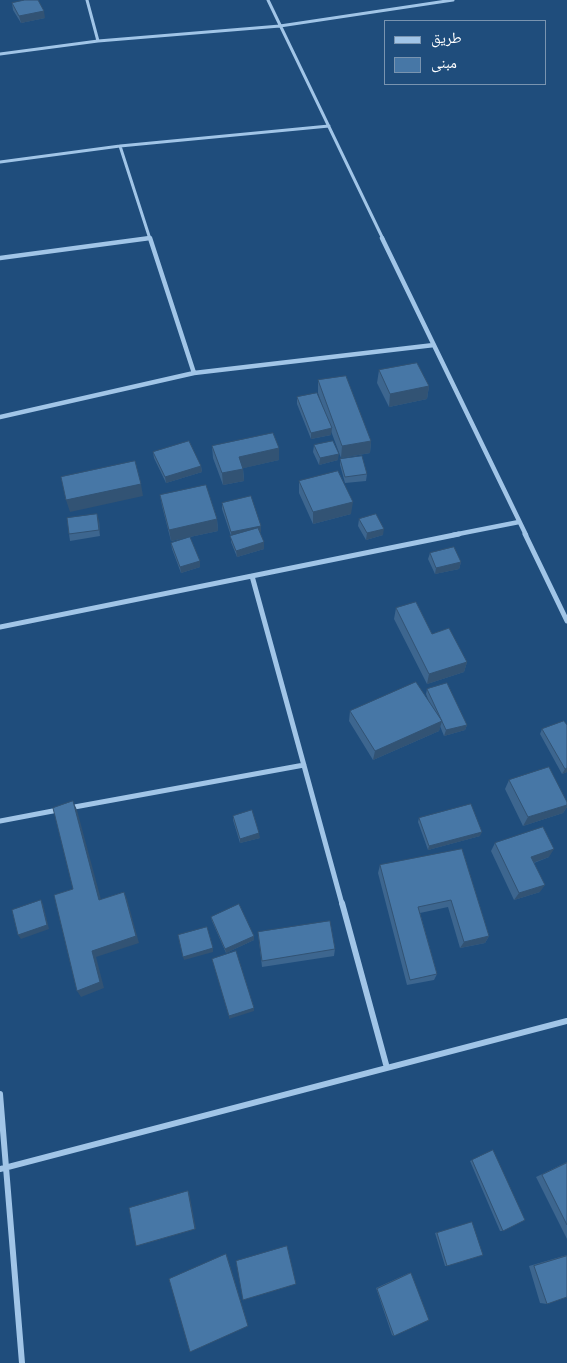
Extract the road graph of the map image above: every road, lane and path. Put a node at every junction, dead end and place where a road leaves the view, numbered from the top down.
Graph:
1 (87, 0) edge
2 (268, 0) edge
3 (453, 0) edge
4 (280, 26) junction
5 (98, 41) junction
6 (0, 54) edge
7 (329, 126) junction
8 (120, 146) junction
9 (0, 162) edge
10 (150, 238) junction
11 (0, 258) edge
12 (434, 345) junction
13 (194, 373) junction
14 (0, 417) edge
15 (519, 522) junction
16 (252, 576) junction
17 (567, 621) edge
18 (0, 627) edge
19 (304, 765) junction
20 (0, 821) edge
21 (567, 1021) edge
22 (387, 1068) junction
23 (0, 1094) edge
24 (4, 1168) edge
25 (22, 1363) edge

1 - 5 street
2 - 4 street
3 - 4 street
4 - 5 street
4 - 7 street
5 - 6 street
7 - 8 street
7 - 12 street
8 - 9 street
8 - 10 street
10 - 11 street
10 - 13 street
12 - 13 street
12 - 15 street
13 - 14 street
15 - 16 street
15 - 17 street
16 - 18 street
16 - 19 street
19 - 20 street
19 - 22 street
21 - 22 street
22 - 24 street
23 - 24 street
24 - 25 street

